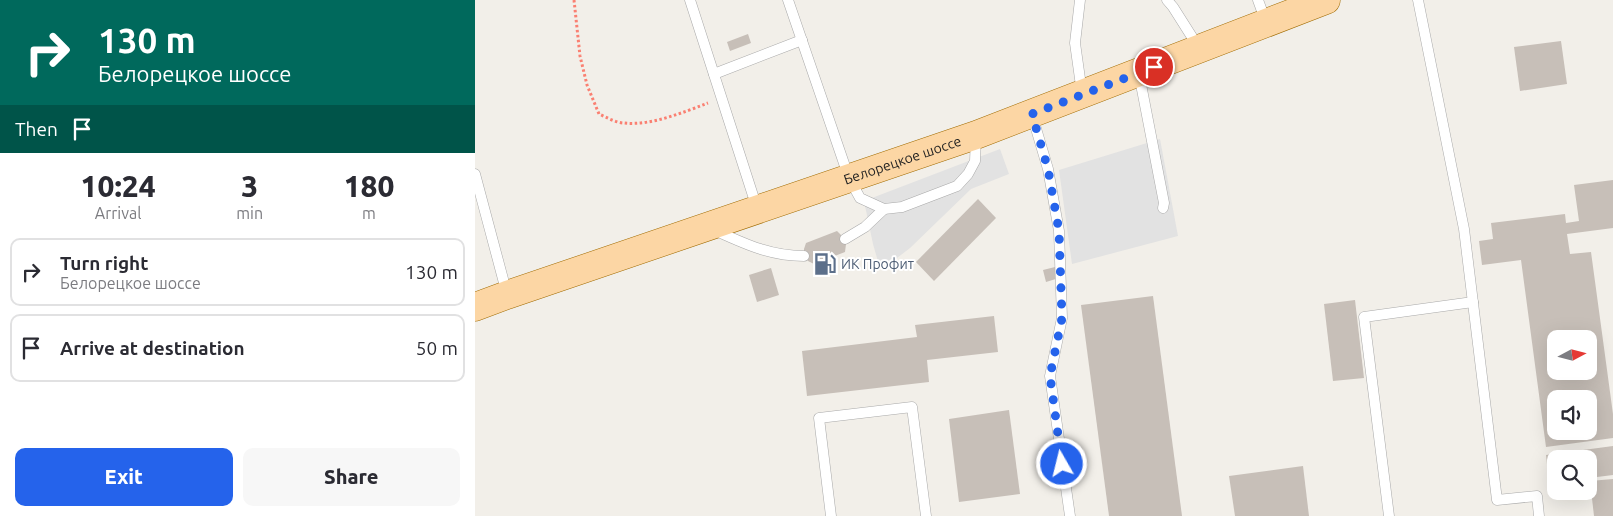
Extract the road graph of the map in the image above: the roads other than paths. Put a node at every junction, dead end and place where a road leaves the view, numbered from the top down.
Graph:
1 (690, 0) edge
2 (788, 0) edge
3 (1080, 0) edge
4 (1167, 0) edge
5 (1326, 0) edge
6 (1418, 0) edge
7 (1262, 12) edge
8 (802, 40) junction
9 (1199, 49) junction
10 (1139, 73) junction
11 (714, 74) junction
12 (1082, 95) junction
13 (1032, 114) junction
14 (976, 135) junction
15 (475, 174) edge
16 (849, 178) junction
17 (1163, 208) dead end
18 (757, 209) junction
19 (884, 209) junction
20 (706, 227) junction
21 (845, 238) dead end
22 (804, 256) dead end
23 (507, 295) junction
24 (1473, 302) junction
25 (475, 307) edge
26 (831, 516) edge
27 (926, 516) edge
28 (1070, 516) edge
29 (1389, 516) edge
30 (1539, 516) edge

1 - 11 lane
2 - 8 lane
3 - 12 lane
4 - 9 lane
5 - 7 main road, Белорецкое шоссе
6 - 24 lane
7 - 9 main road, Белорецкое шоссе
8 - 11 lane
8 - 16 lane
9 - 10 main road, Белорецкое шоссе
10 - 12 main road, Белорецкое шоссе
10 - 17 lane
11 - 18 lane
12 - 13 main road, Белорецкое шоссе
13 - 14 main road, Белорецкое шоссе
13 - 28 lane
14 - 16 main road, Белорецкое шоссе
14 - 19 lane
15 - 23 lane
16 - 18 main road, Белорецкое шоссе
16 - 19 lane
18 - 20 main road, Белорецкое шоссе
19 - 21 lane
20 - 22 lane
20 - 23 main road, Белорецкое шоссе
23 - 25 main road, Белорецкое шоссе
24 - 29 lane
24 - 30 lane
26 - 27 lane

